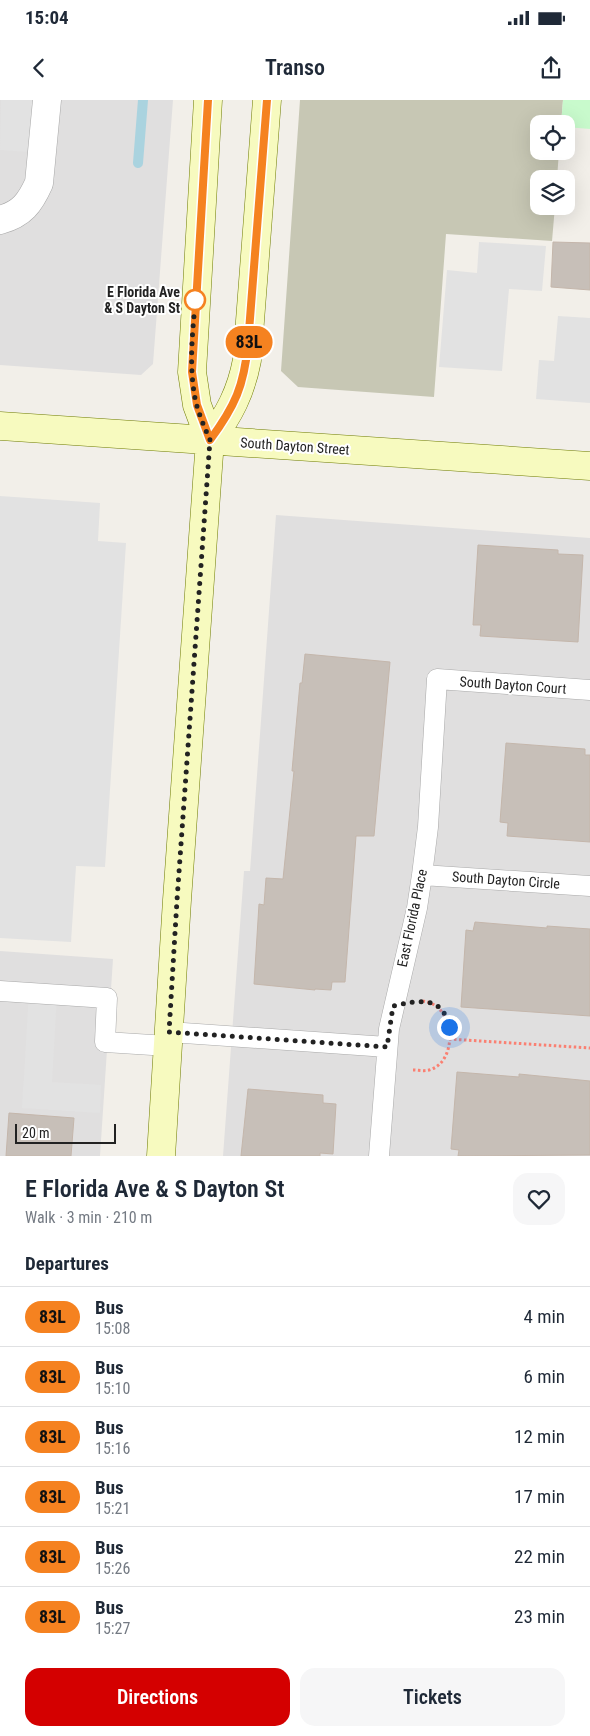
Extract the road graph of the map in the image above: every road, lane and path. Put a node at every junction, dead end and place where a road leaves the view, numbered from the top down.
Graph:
1 (47, 100) edge
2 (208, 100) edge
3 (267, 100) edge
4 (0, 220) edge
5 (0, 426) edge
6 (210, 440) junction
7 (590, 466) edge
8 (437, 679) joint
9 (590, 690) edge
10 (422, 875) junction
11 (590, 886) edge
12 (0, 991) edge
13 (393, 1006) junction
14 (169, 1039) junction
15 (450, 1039) junction
16 (387, 1047) junction
17 (590, 1048) edge
18 (385, 1071) junction
19 (161, 1156) edge
20 (379, 1156) edge

1 - 4 street
2 - 6 main road
3 - 6 main road
5 - 6 main road, South Dayton Street
6 - 7 main road, South Dayton Street
6 - 14 main road
8 - 9 lane, South Dayton Court
8 - 10 lane, East Florida Place
10 - 11 lane, South Dayton Circle
10 - 13 lane, East Florida Place
12 - 14 lane
13 - 15 path
13 - 16 lane, East Florida Place
14 - 16 lane
14 - 19 main road
15 - 17 path
15 - 18 path
16 - 18 lane, East Florida Place
18 - 20 lane, East Florida Place

